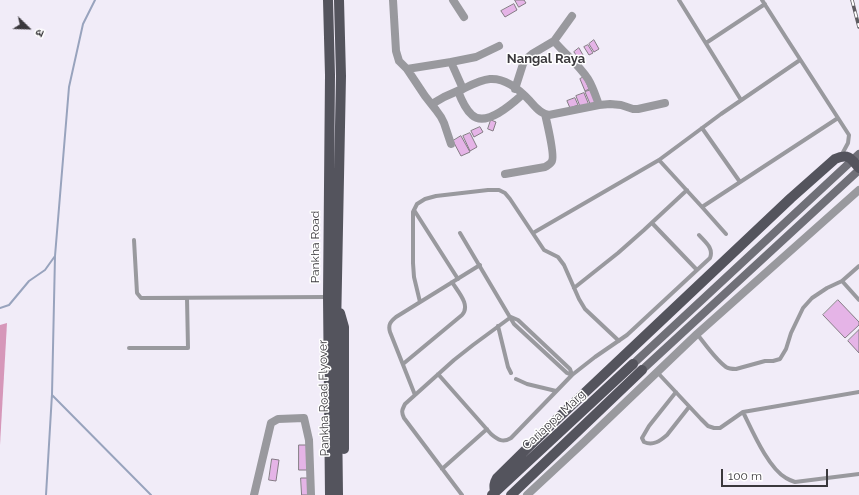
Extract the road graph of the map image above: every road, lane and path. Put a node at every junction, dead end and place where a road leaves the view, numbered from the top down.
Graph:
1 (328, 0) edge
2 (339, 0) edge
3 (393, 0) edge
4 (452, 0) edge
5 (679, 0) edge
6 (762, 0) edge
7 (765, 4) junction
8 (572, 16) dead end
9 (464, 17) dead end
10 (554, 41) junction
11 (706, 43) junction
12 (499, 46) dead end
13 (800, 60) junction
14 (451, 62) junction
15 (407, 69) junction
16 (515, 88) junction
17 (460, 90) junction
18 (523, 94) junction
19 (742, 100) junction
20 (665, 103) dead end
21 (432, 104) junction
22 (599, 105) junction
23 (545, 114) junction
24 (838, 118) junction
25 (702, 128) junction
26 (452, 144) dead end
27 (859, 154) edge
28 (842, 156) junction
29 (659, 160) junction
30 (859, 169) edge
31 (505, 174) dead end
32 (740, 182) junction
33 (687, 190) junction
34 (859, 190) edge
35 (702, 206) junction
36 (414, 210) junction
37 (652, 223) junction
38 (460, 233) dead end
39 (533, 233) junction
40 (726, 234) dead end
41 (699, 235) dead end
42 (134, 240) dead end
43 (480, 265) junction
44 (859, 266) edge
45 (697, 270) junction
46 (458, 279) junction
47 (842, 281) junction
48 (452, 282) junction
49 (574, 288) junction
50 (187, 298) junction
51 (333, 299) junction
52 (859, 300) edge
53 (420, 302) junction
54 (511, 317) junction
55 (498, 326) junction
56 (697, 334) junction
57 (619, 341) junction
58 (129, 348) dead end
59 (403, 364) junction
60 (633, 364) joint
61 (642, 370) joint
62 (658, 372) junction
63 (510, 373) dead end
64 (438, 374) junction
65 (572, 375) junction
66 (516, 379) dead end
67 (556, 391) junction
68 (676, 392) junction
69 (859, 392) edge
70 (415, 395) junction
71 (689, 407) junction
72 (742, 412) junction
73 (487, 430) junction
74 (442, 468) junction
75 (859, 474) edge
76 (493, 494) edge
77 (254, 495) edge
78 (311, 495) edge
79 (330, 495) edge
80 (338, 495) edge
81 (345, 495) edge
82 (462, 495) edge
83 (511, 495) edge
84 (527, 495) edge

1 - 51 main road, Pankha Road
2 - 51 main road, Pankha Road
3 - 15 street
4 - 9 street
5 - 11 lane
6 - 7 lane
7 - 11 lane
7 - 13 lane
8 - 10 street
10 - 16 street
10 - 22 street
11 - 19 lane
12 - 14 street
13 - 19 lane
13 - 24 lane
14 - 15 street
14 - 17 street
15 - 21 street
16 - 17 street
16 - 18 street
17 - 18 street
17 - 21 street
18 - 23 street
19 - 25 lane
20 - 22 street
21 - 26 street
22 - 23 street
23 - 31 street
24 - 28 lane
24 - 32 lane
25 - 29 lane
25 - 32 lane
27 - 60 main road
28 - 30 main road
28 - 76 main road
29 - 33 lane
29 - 39 lane
30 - 61 main road
32 - 35 lane
33 - 35 lane
33 - 37 lane
34 - 56 street
35 - 40 lane
36 - 39 lane
36 - 46 lane
36 - 53 lane
37 - 45 lane
37 - 49 lane
38 - 43 lane
39 - 49 lane
41 - 45 lane
42 - 50 lane
43 - 46 lane
43 - 54 lane
44 - 47 lane
45 - 57 lane
46 - 48 lane
47 - 52 lane
47 - 56 lane
48 - 53 lane
48 - 59 lane
49 - 57 lane
50 - 51 lane
50 - 58 lane
51 - 79 main road, Pankha Road
51 - 80 main road, Pankha Road Flyover
51 - 81 main road
53 - 59 lane
54 - 55 lane
54 - 65 lane
55 - 63 lane
55 - 64 lane
56 - 62 street
57 - 65 lane
59 - 70 lane
60 - 76 main road, Cariappa Marg
61 - 83 main road, Cariappa Marg
62 - 68 lane
62 - 84 street
64 - 70 lane
64 - 73 lane
65 - 67 lane
66 - 67 lane
67 - 73 lane
68 - 71 lane
68 - 71 lane
69 - 72 lane
70 - 74 lane
71 - 72 lane
72 - 75 lane
73 - 74 lane
74 - 82 lane
77 - 78 street

